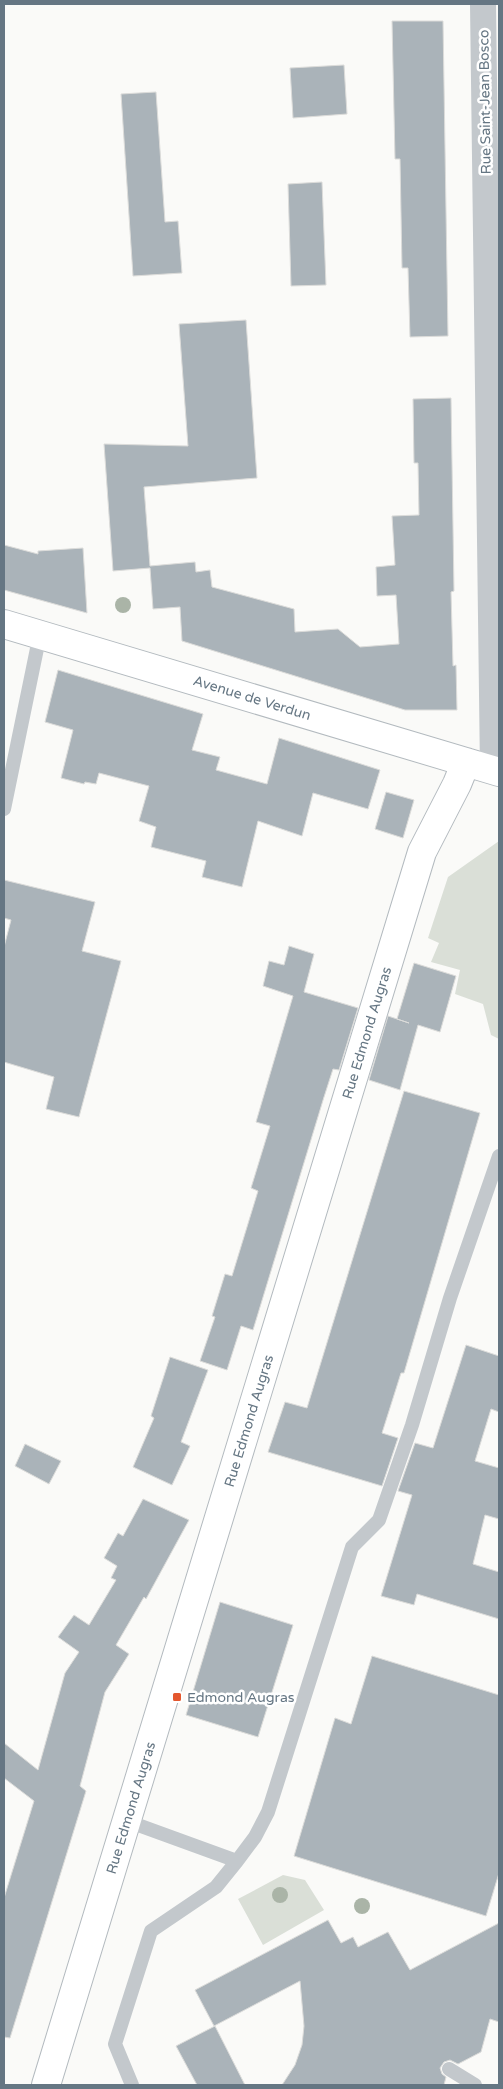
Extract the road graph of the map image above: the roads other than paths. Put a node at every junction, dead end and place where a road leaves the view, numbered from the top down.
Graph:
1 (483, 4) edge
2 (493, 130) edge
3 (4, 624) edge
4 (40, 634) junction
5 (466, 762) junction
6 (496, 771) edge
7 (4, 808) edge
8 (499, 1156) edge
9 (127, 1821) junction
10 (237, 1861) junction
11 (448, 2069) dead end
12 (128, 2082) edge
13 (46, 2085) edge
14 (475, 2085) edge

1 - 2 street, Rue Saint-Jean Bosco
2 - 6 street, Rue Saint-Jean Bosco
3 - 4 main road, Avenue de Verdun
4 - 5 main road, Avenue de Verdun
4 - 7 lane
5 - 6 main road, Avenue de Verdun
5 - 9 main road, Rue Edmond Augras
8 - 10 lane
9 - 10 lane
9 - 13 main road, Rue Edmond Augras
10 - 12 lane
11 - 14 lane

